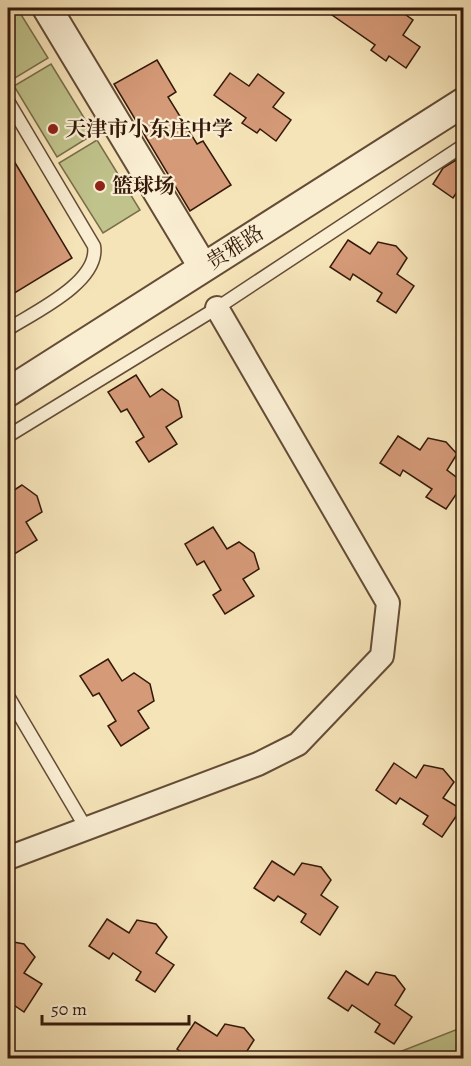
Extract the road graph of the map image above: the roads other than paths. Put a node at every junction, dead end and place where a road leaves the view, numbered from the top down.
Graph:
1 (47, 8) edge
2 (8, 101) edge
3 (464, 102) edge
4 (464, 145) edge
5 (203, 267) junction
6 (217, 308) junction
7 (8, 329) edge
8 (8, 392) edge
9 (8, 436) edge
10 (8, 696) edge
11 (86, 828) junction
12 (8, 858) edge

1 - 5 street
2 - 7 lane
3 - 5 street, 贵雅路
4 - 6 lane
5 - 8 street, 贵雅路
6 - 9 lane
6 - 11 street
10 - 11 lane
11 - 12 street

